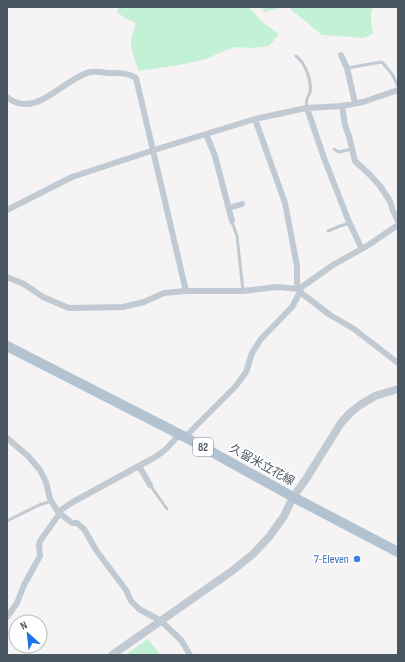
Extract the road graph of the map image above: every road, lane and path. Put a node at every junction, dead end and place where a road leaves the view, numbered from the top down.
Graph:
1 (296, 56) dead end
2 (341, 56) dead end
3 (347, 68) junction
4 (398, 86) edge
5 (398, 90) edge
6 (7, 97) edge
7 (355, 104) junction
8 (342, 106) junction
9 (307, 108) junction
10 (255, 119) junction
11 (206, 134) junction
12 (334, 149) dead end
13 (352, 149) junction
14 (154, 150) junction
15 (242, 204) dead end
16 (229, 208) junction
17 (7, 210) edge
18 (232, 222) joint
19 (350, 223) junction
20 (398, 225) edge
21 (328, 231) dead end
22 (362, 249) junction
23 (7, 276) edge
24 (186, 290) junction
25 (300, 290) junction
26 (243, 291) junction
27 (7, 346) edge
28 (398, 363) edge
29 (398, 389) edge
30 (182, 436) junction
31 (7, 438) edge
32 (139, 466) junction
33 (150, 486) joint
34 (293, 497) junction
35 (52, 501) junction
36 (167, 510) dead end
37 (59, 513) junction
38 (7, 521) edge
39 (398, 552) edge
40 (7, 617) edge
41 (161, 621) junction
42 (112, 655) edge
43 (190, 655) edge

1 - 9 lane
2 - 3 street
3 - 4 lane
3 - 7 street
5 - 7 street
6 - 14 street
7 - 8 street
8 - 9 street
8 - 13 street
9 - 10 street
9 - 19 street
10 - 11 street
10 - 25 street
11 - 14 street
11 - 16 street
12 - 13 lane
13 - 20 street
14 - 17 street
14 - 24 street
15 - 16 street
16 - 18 street
18 - 26 lane
19 - 21 lane
19 - 22 street
20 - 22 street
22 - 25 street
23 - 24 street
24 - 26 street
25 - 26 street
25 - 28 street
25 - 30 street
27 - 30 main road, 久留米立花線 / 82
29 - 34 street
30 - 32 street
30 - 34 main road, 久留米立花線 / 82
31 - 35 street
32 - 33 street
32 - 37 street
33 - 36 lane
34 - 39 main road, 久留米立花線 / 82
34 - 41 street
35 - 37 street
35 - 38 lane
37 - 40 street
37 - 41 street
41 - 42 street
41 - 43 street

